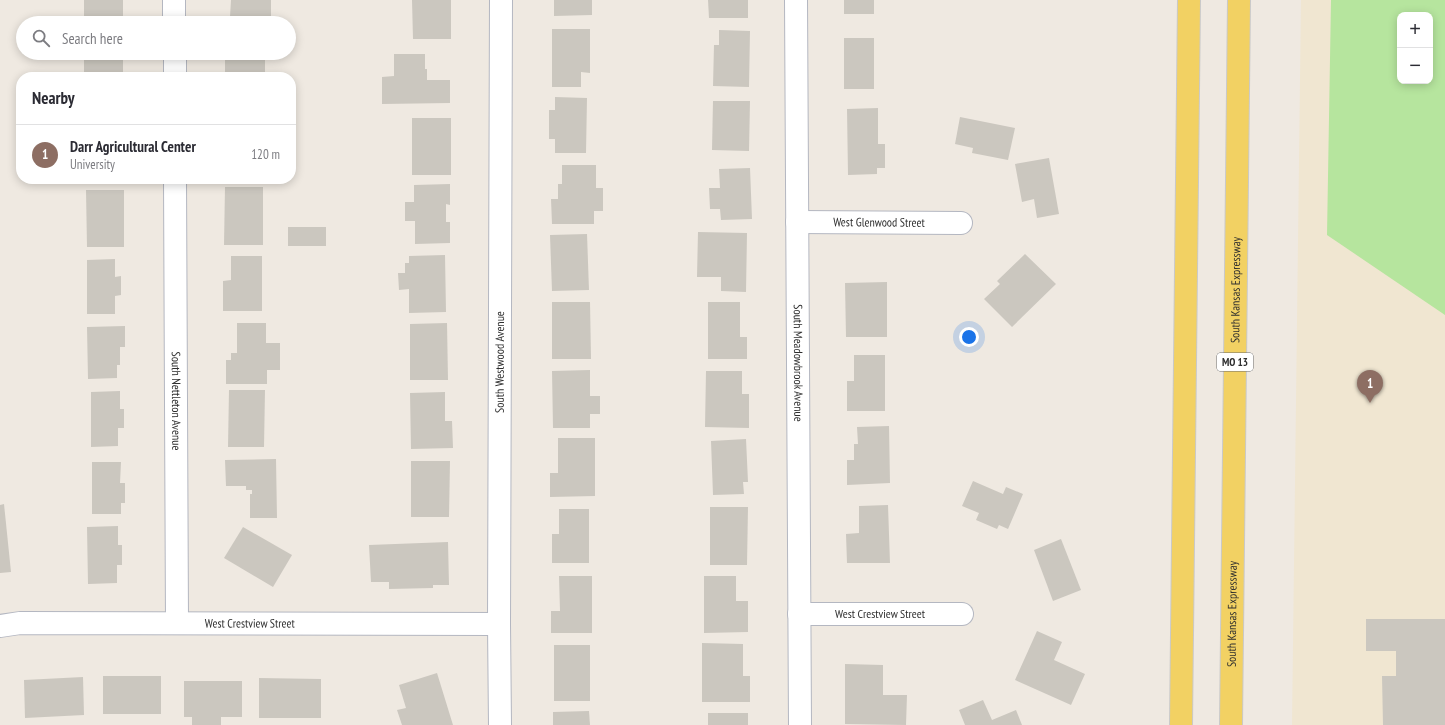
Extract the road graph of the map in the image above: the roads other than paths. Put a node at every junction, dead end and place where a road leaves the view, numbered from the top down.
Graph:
1 (174, 0) edge
2 (501, 0) edge
3 (796, 0) edge
4 (1189, 0) edge
5 (1239, 0) edge
6 (174, 16) edge
7 (175, 60) edge
8 (175, 72) edge
9 (175, 184) edge
10 (797, 222) junction
11 (961, 223) dead end
12 (799, 614) junction
13 (962, 614) dead end
14 (177, 623) junction
15 (499, 624) junction
16 (0, 626) edge
17 (500, 725) edge
18 (800, 725) edge
19 (1182, 725) edge
20 (1231, 725) edge

1 - 6 street
2 - 15 street, South Westwood Avenue
3 - 10 street, South Meadowbrook Avenue
4 - 19 main road
5 - 20 main road, South Kansas Expressway / MO 13
7 - 8 street
9 - 14 street, South Nettleton Avenue
10 - 11 street, West Glenwood Street
10 - 12 street, South Meadowbrook Avenue
12 - 13 street, West Crestview Street
12 - 18 street, South Meadowbrook Avenue
14 - 15 street, West Crestview Street
14 - 16 street, West Crestview Street
15 - 17 street, South Westwood Avenue

